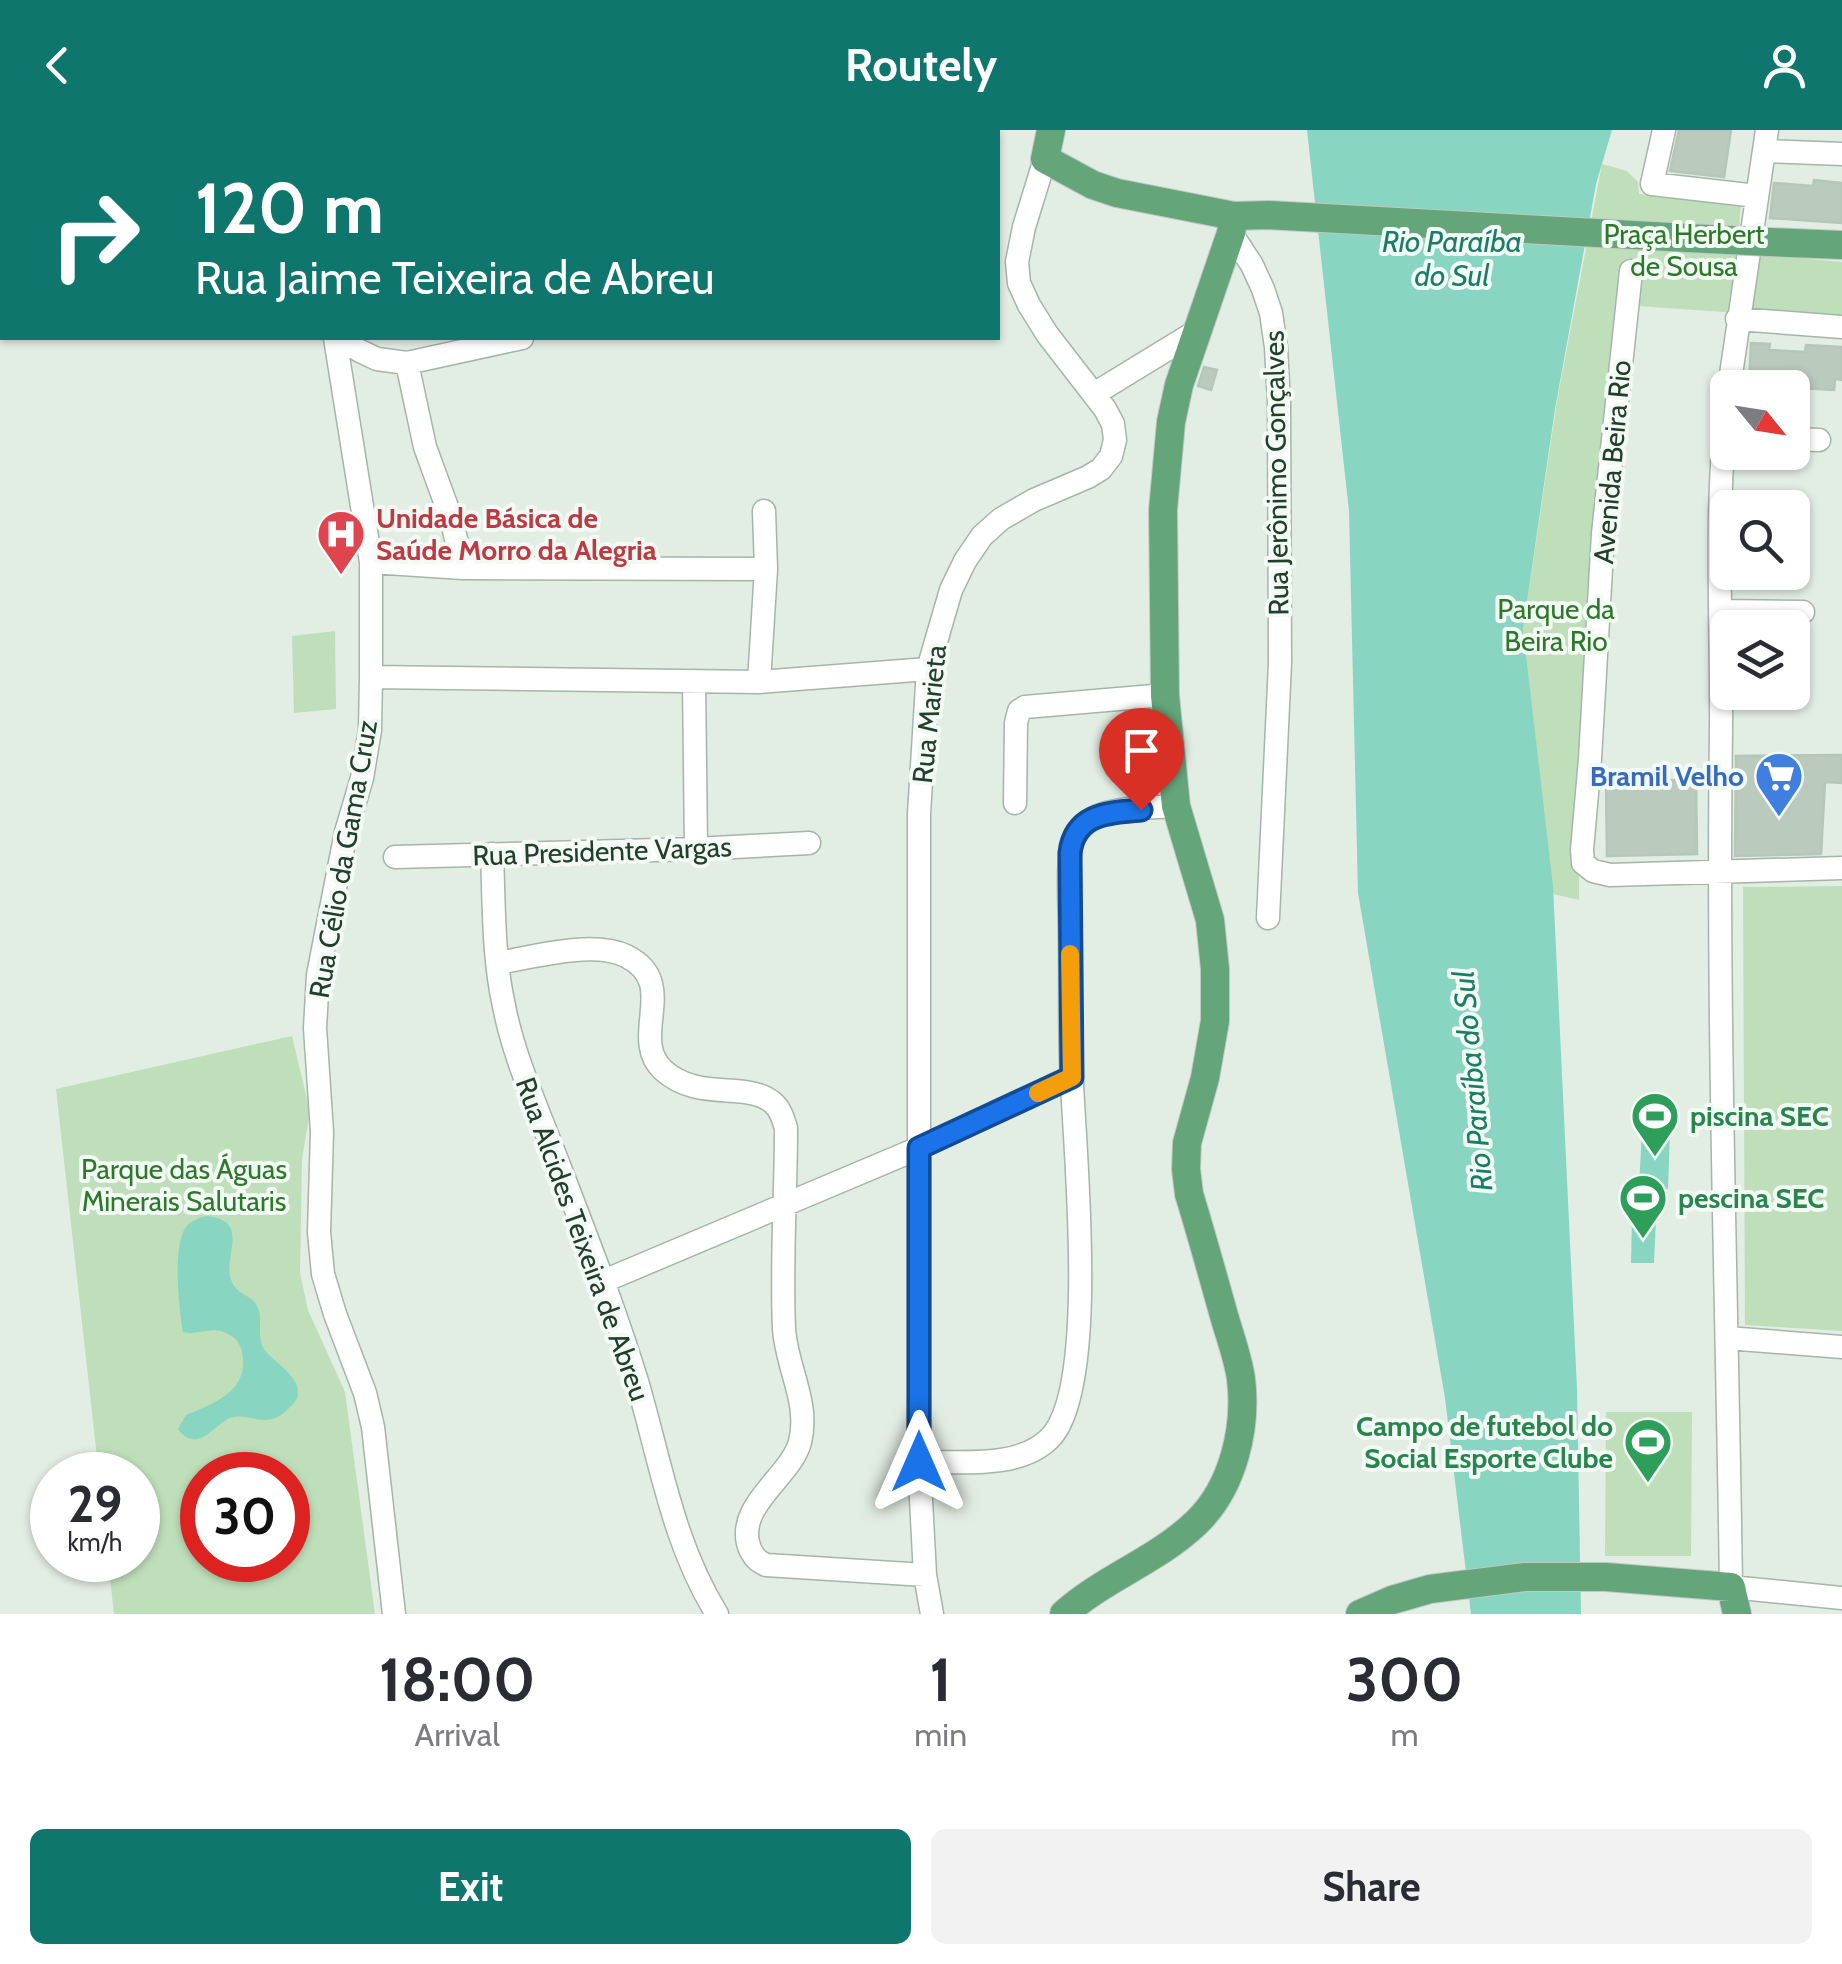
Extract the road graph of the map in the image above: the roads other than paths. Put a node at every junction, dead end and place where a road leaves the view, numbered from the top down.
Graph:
1 (1052, 130) edge
2 (1664, 130) edge
3 (1765, 140) edge
4 (1842, 154) edge
5 (1045, 159) junction
6 (1757, 196) junction
7 (1233, 224) junction
8 (1842, 245) edge
9 (1631, 270) dead end
10 (1738, 319) junction
11 (1842, 327) edge
12 (1197, 330) junction
13 (337, 340) edge
14 (340, 340) edge
15 (513, 340) edge
16 (407, 363) junction
17 (1731, 370) edge
18 (1094, 394) junction
19 (1810, 440) edge
20 (1819, 440) dead end
21 (1723, 470) edge
22 (764, 511) dead end
23 (371, 562) junction
24 (463, 568) junction
25 (766, 569) junction
26 (1720, 610) edge
27 (928, 669) junction
28 (371, 677) junction
29 (694, 682) junction
30 (759, 682) junction
31 (1165, 695) junction
32 (1720, 710) edge
33 (1015, 803) dead end
34 (1176, 806) junction
35 (809, 843) dead end
36 (696, 849) junction
37 (492, 854) junction
38 (395, 857) dead end
39 (1842, 868) edge
40 (1719, 872) junction
41 (1268, 918) dead end
42 (498, 962) junction
43 (1072, 1077) junction
44 (919, 1148) junction
45 (786, 1204) junction
46 (604, 1281) junction
47 (1727, 1338) junction
48 (1842, 1347) edge
49 (919, 1462) junction
50 (925, 1575) junction
51 (1842, 1598) edge
52 (1734, 1600) edge
53 (394, 1614) edge
54 (717, 1614) edge
55 (932, 1614) edge
56 (1064, 1614) edge
57 (1360, 1614) edge

1 - 5 main road
2 - 6 street
3 - 4 street
3 - 6 street
5 - 7 main road
5 - 18 street, Rua Marieta
6 - 10 street
7 - 8 main road, bridge
7 - 12 main road
7 - 41 street, Rua Jerônimo Gonçalves
9 - 40 street, Avenida Beira Rio
10 - 11 street
10 - 17 street
12 - 18 street
12 - 31 main road
13 - 23 street, Rua Célio da Gama Cruz
14 - 16 street
15 - 16 street
16 - 24 street
18 - 27 street, Rua Marieta
19 - 20 street
21 - 26 street
22 - 25 street
23 - 24 street
23 - 28 street, Rua Célio da Gama Cruz
24 - 25 street
25 - 30 street
27 - 30 street
27 - 44 street, Rua Marieta
28 - 29 street
28 - 53 street, Rua Célio da Gama Cruz
29 - 30 street
29 - 36 street
31 - 33 street
31 - 34 main road
32 - 40 street
34 - 43 street
34 - 56 main road
35 - 36 street, Rua Presidente Vargas
36 - 37 street, Rua Presidente Vargas
37 - 38 street, Rua Presidente Vargas
37 - 42 street, Rua Alcides Teixeira de Abreu
39 - 40 street
40 - 47 street
42 - 45 street
42 - 46 street, Rua Alcides Teixeira de Abreu
43 - 44 street
43 - 49 street
44 - 45 street
44 - 49 street, Rua Marieta
45 - 46 street
45 - 50 street
46 - 54 street, Rua Alcides Teixeira de Abreu
47 - 48 street
47 - 52 street
49 - 50 street, Rua Marieta
50 - 55 street, Rua Marieta
51 - 52 street
52 - 57 main road

